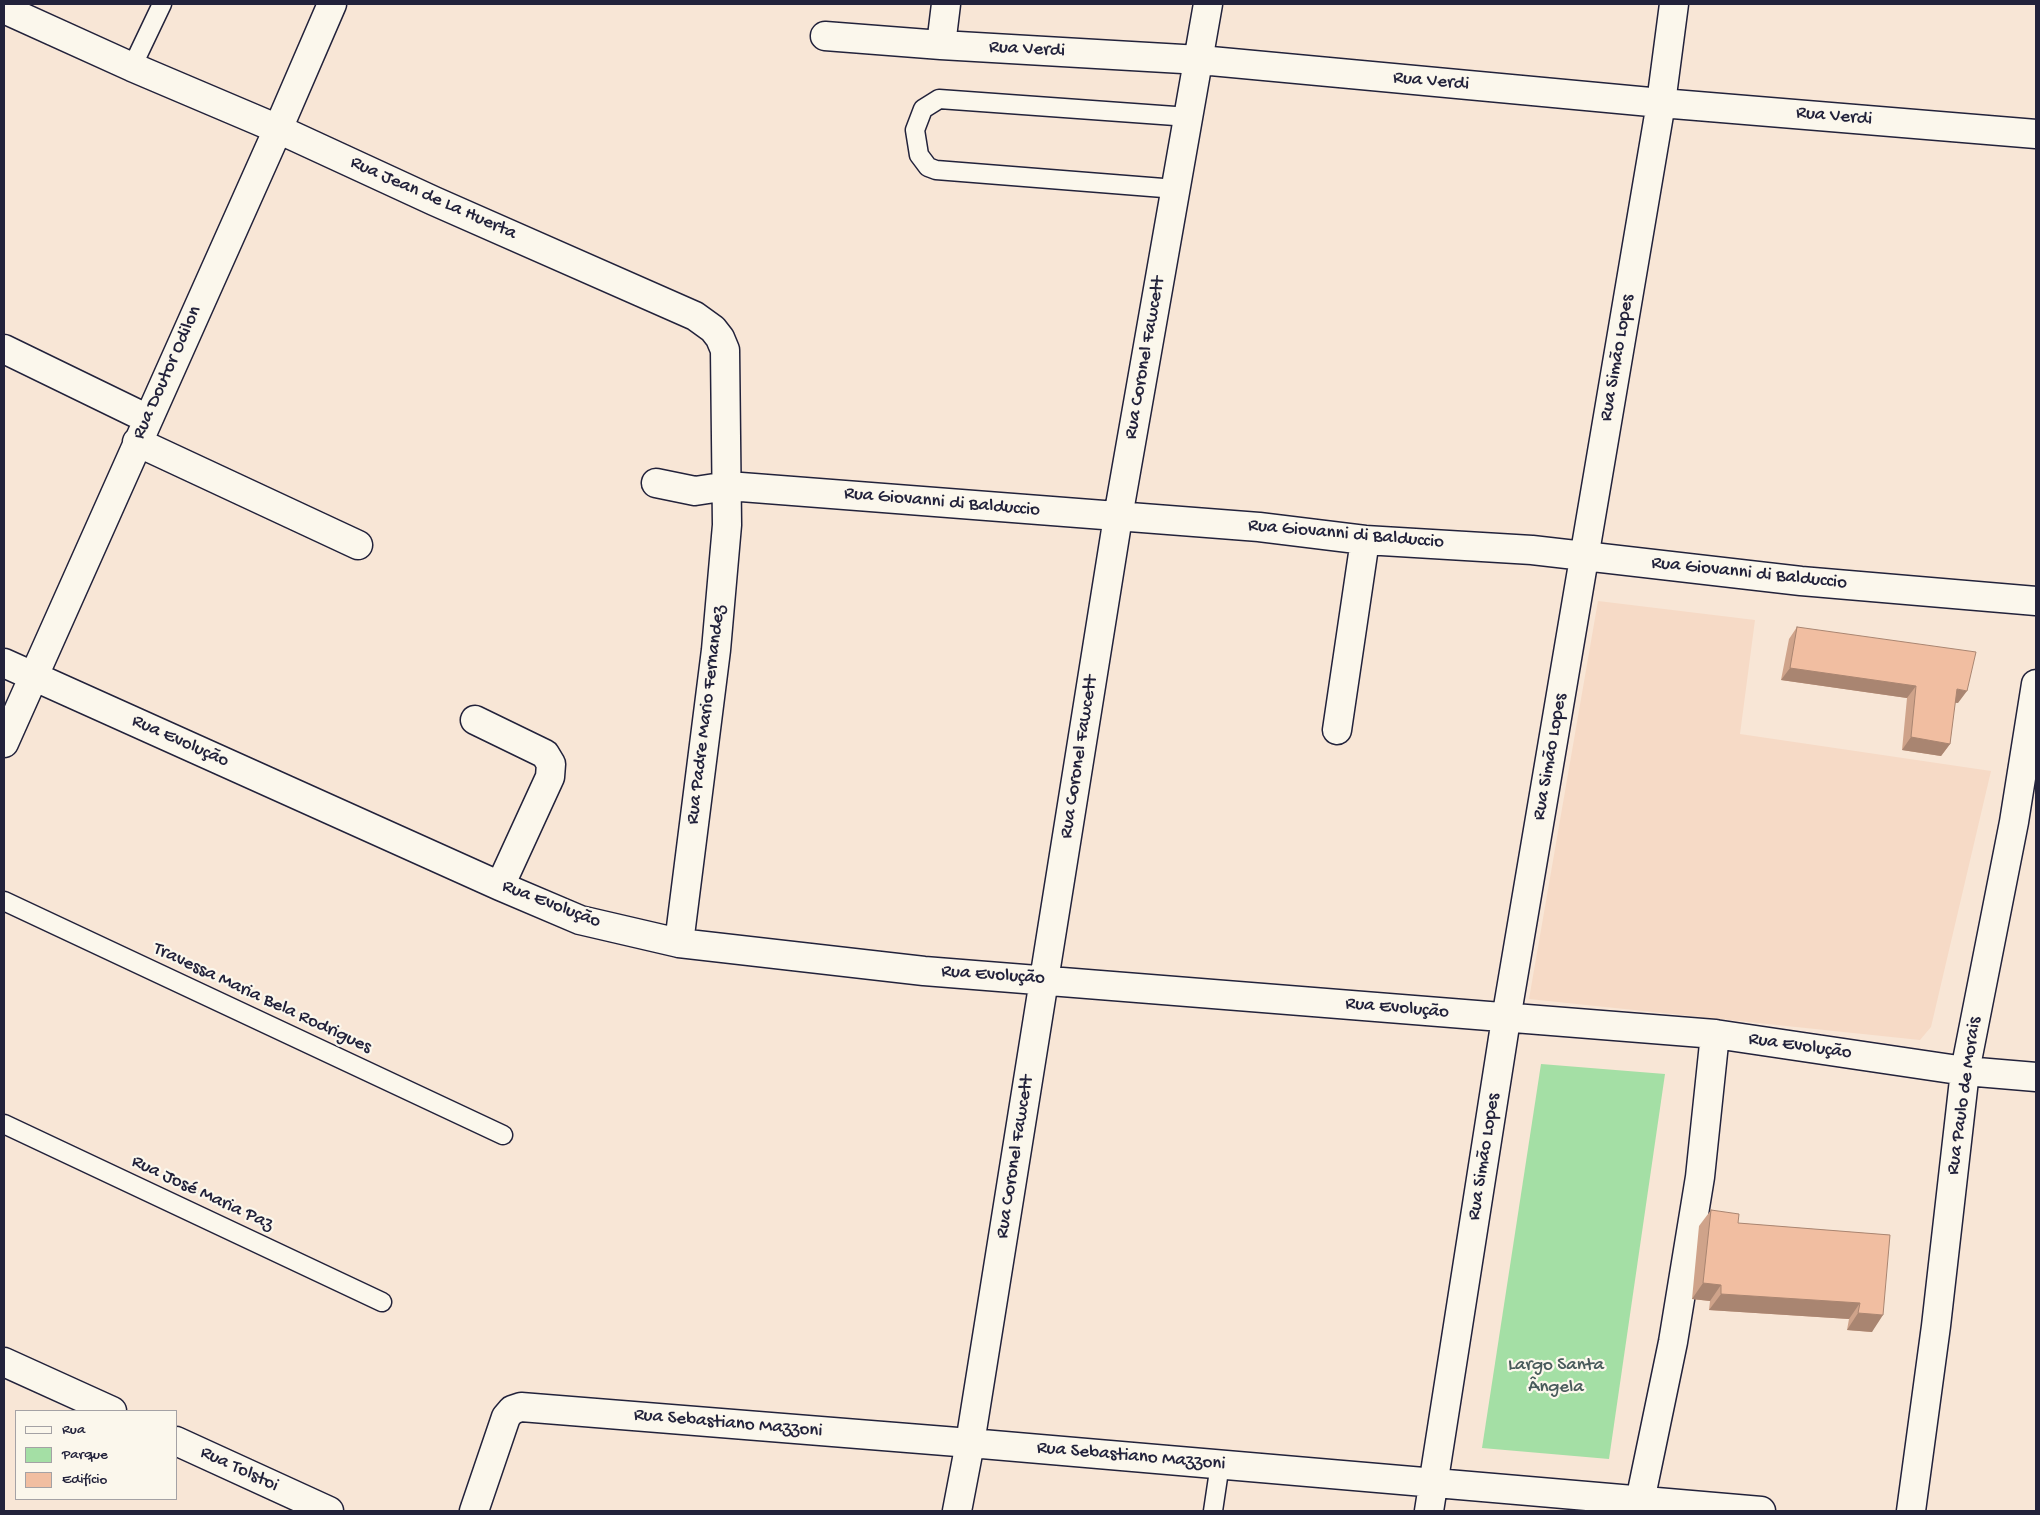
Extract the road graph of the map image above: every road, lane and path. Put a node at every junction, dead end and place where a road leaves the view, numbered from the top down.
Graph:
1 (162, 4) edge
2 (332, 4) edge
3 (946, 4) edge
4 (1208, 4) edge
5 (1674, 4) edge
6 (4, 9) edge
7 (825, 36) dead end
8 (941, 45) junction
9 (1200, 60) junction
10 (132, 68) junction
11 (1661, 103) junction
12 (1189, 117) junction
13 (278, 129) junction
14 (2036, 134) edge
15 (1176, 189) junction
16 (4, 349) edge
17 (142, 431) junction
18 (656, 483) dead end
19 (728, 486) junction
20 (1118, 517) junction
21 (1365, 540) junction
22 (358, 545) dead end
23 (1585, 555) junction
24 (2036, 600) edge
25 (4, 663) edge
26 (34, 677) junction
27 (2036, 684) edge
28 (475, 720) dead end
29 (1337, 730) dead end
30 (4, 743) edge
31 (500, 886) junction
32 (4, 901) edge
33 (679, 944) junction
34 (1044, 980) junction
35 (1506, 1019) junction
36 (1715, 1034) junction
37 (1965, 1071) junction
38 (2036, 1077) edge
39 (4, 1124) edge
40 (503, 1135) dead end
41 (382, 1302) dead end
42 (4, 1362) edge
43 (110, 1410) edge
44 (178, 1442) edge
45 (970, 1443) junction
46 (1220, 1464) junction
47 (1434, 1484) junction
48 (1640, 1501) junction
49 (329, 1511) edge
50 (474, 1511) edge
51 (957, 1511) edge
52 (1213, 1511) edge
53 (1429, 1511) edge
54 (1761, 1511) edge
55 (1911, 1511) edge

1 - 10 lane
2 - 13 street, Rua Doutor Odilon
3 - 8 street
4 - 9 street, Rua Coronel Fawcett
5 - 11 street, Rua Simão Lopes
6 - 10 street, Rua Jean de La Huerta
7 - 8 street, Rua Verdi
8 - 9 street, Rua Verdi
9 - 11 street, Rua Verdi
9 - 12 street, Rua Coronel Fawcett
10 - 13 street, Rua Jean de La Huerta
11 - 14 street, Rua Verdi
11 - 23 street, Rua Simão Lopes
12 - 15 street, Rua Coronel Fawcett
12 - 15 lane
13 - 17 street, Rua Doutor Odilon
13 - 19 street, Rua Jean de La Huerta
15 - 20 street, Rua Coronel Fawcett
16 - 17 street
17 - 22 street
17 - 26 street, Rua Doutor Odilon
18 - 19 street, Rua Giovanni di Balduccio
19 - 20 street, Rua Giovanni di Balduccio
19 - 33 street, Rua Padre Mario Fernandez
20 - 21 street, Rua Giovanni di Balduccio
20 - 34 street, Rua Coronel Fawcett
21 - 23 street, Rua Giovanni di Balduccio
21 - 29 street
23 - 24 street, Rua Giovanni di Balduccio
23 - 35 street, Rua Simão Lopes
25 - 26 street, Rua Evolução
26 - 30 street, Rua Doutor Odilon
26 - 31 street, Rua Evolução
27 - 37 street, Rua Paulo de Morais
28 - 31 street
31 - 33 street, Rua Evolução
32 - 40 lane, Travessa Maria Bela Rodrigues
33 - 34 street, Rua Evolução
34 - 35 street, Rua Evolução
34 - 45 street, Rua Coronel Fawcett
35 - 36 street, Rua Evolução
35 - 47 street, Rua Simão Lopes
36 - 37 street, Rua Evolução
36 - 48 street
37 - 38 street, Rua Evolução
37 - 55 street, Rua Paulo de Morais
39 - 41 lane, Rua José Maria Paz
42 - 43 street
44 - 49 street, Rua Tolstoi
45 - 46 street, Rua Sebastiano Mazzoni
45 - 50 street, Rua Sebastiano Mazzoni
45 - 51 street, Rua Coronel Fawcett
46 - 47 street, Rua Sebastiano Mazzoni
46 - 52 lane
47 - 48 street, Rua Sebastiano Mazzoni
47 - 53 street, Rua Simão Lopes
48 - 54 street, Rua Sebastiano Mazzoni

